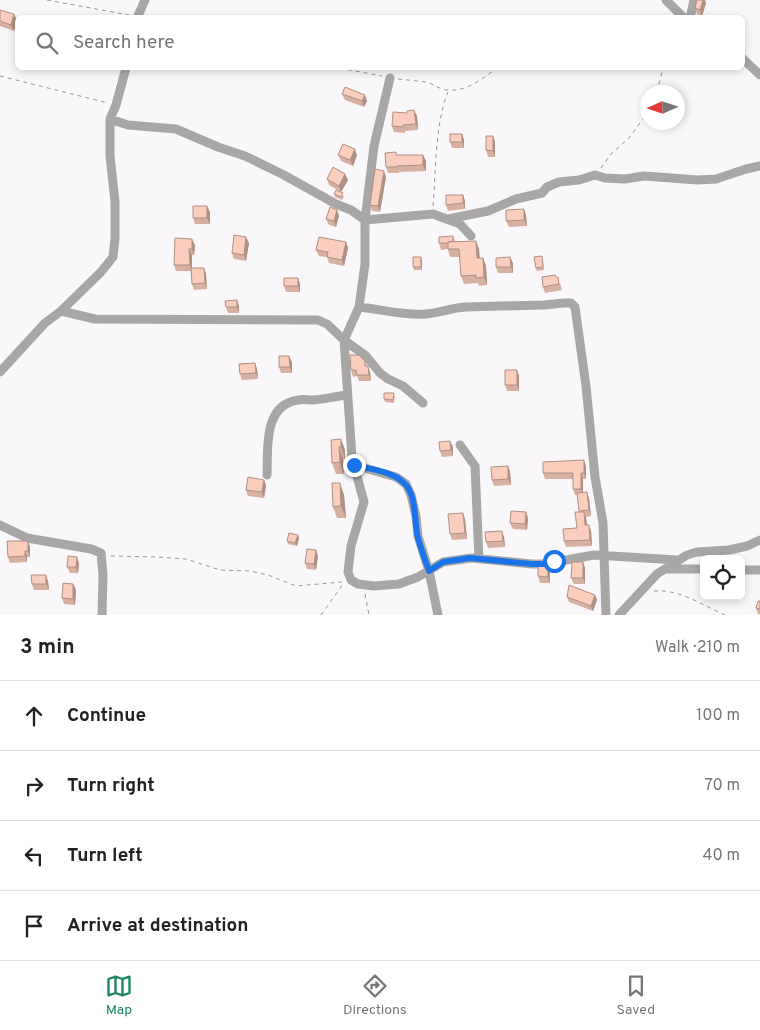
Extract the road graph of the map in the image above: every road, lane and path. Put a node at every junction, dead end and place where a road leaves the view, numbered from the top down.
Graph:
1 (47, 0) edge
2 (145, 0) edge
3 (666, 0) edge
4 (694, 0) edge
5 (126, 15) edge
6 (138, 15) edge
7 (681, 15) edge
8 (691, 15) edge
9 (745, 61) edge
10 (125, 70) edge
11 (350, 70) edge
12 (494, 70) edge
13 (662, 70) edge
14 (760, 75) edge
15 (0, 76) edge
16 (390, 78) junction
17 (659, 85) edge
18 (449, 91) junction
19 (116, 105) junction
20 (110, 118) junction
21 (640, 123) edge
22 (760, 166) edge
23 (595, 174) junction
24 (433, 214) junction
25 (448, 219) junction
26 (365, 220) junction
27 (470, 236) dead end
28 (359, 307) junction
29 (61, 311) junction
30 (344, 340) junction
31 (0, 372) edge
32 (348, 395) junction
33 (423, 403) dead end
34 (460, 445) dead end
35 (354, 465) junction
36 (267, 475) dead end
37 (0, 525) edge
38 (760, 540) edge
39 (102, 556) junction
40 (604, 556) junction
41 (479, 559) junction
42 (678, 560) junction
43 (350, 565) junction
44 (668, 569) junction
45 (700, 569) edge
46 (745, 570) edge
47 (760, 570) edge
48 (429, 571) junction
49 (342, 582) junction
50 (347, 584) dead end
51 (361, 590) dead end
52 (655, 591) dead end
53 (102, 615) edge
54 (321, 615) edge
55 (369, 615) edge
56 (438, 615) edge
57 (606, 615) edge
58 (619, 615) edge
59 (725, 615) edge

1 - 5 path
2 - 6 street
3 - 7 street
4 - 8 street
9 - 14 street
10 - 19 street
11 - 16 path
12 - 18 path
13 - 17 path
15 - 19 path
16 - 18 path
16 - 26 street
18 - 24 path
19 - 20 street
20 - 26 street
20 - 29 street
21 - 23 path
22 - 23 street
23 - 25 street
24 - 25 street
24 - 26 street
25 - 27 street
26 - 28 street
28 - 30 street
28 - 40 street
29 - 30 street
29 - 31 street
30 - 32 street
30 - 33 street
32 - 35 street
32 - 36 street
34 - 41 street
35 - 43 street
35 - 48 street
37 - 39 street
38 - 42 street
39 - 49 path
39 - 53 street
40 - 41 street
40 - 42 street
40 - 57 street
41 - 48 street
42 - 44 street
43 - 48 street
43 - 49 path
44 - 45 street
44 - 58 street
46 - 47 street
48 - 56 street
49 - 50 path
49 - 54 path
51 - 55 path
52 - 59 path

